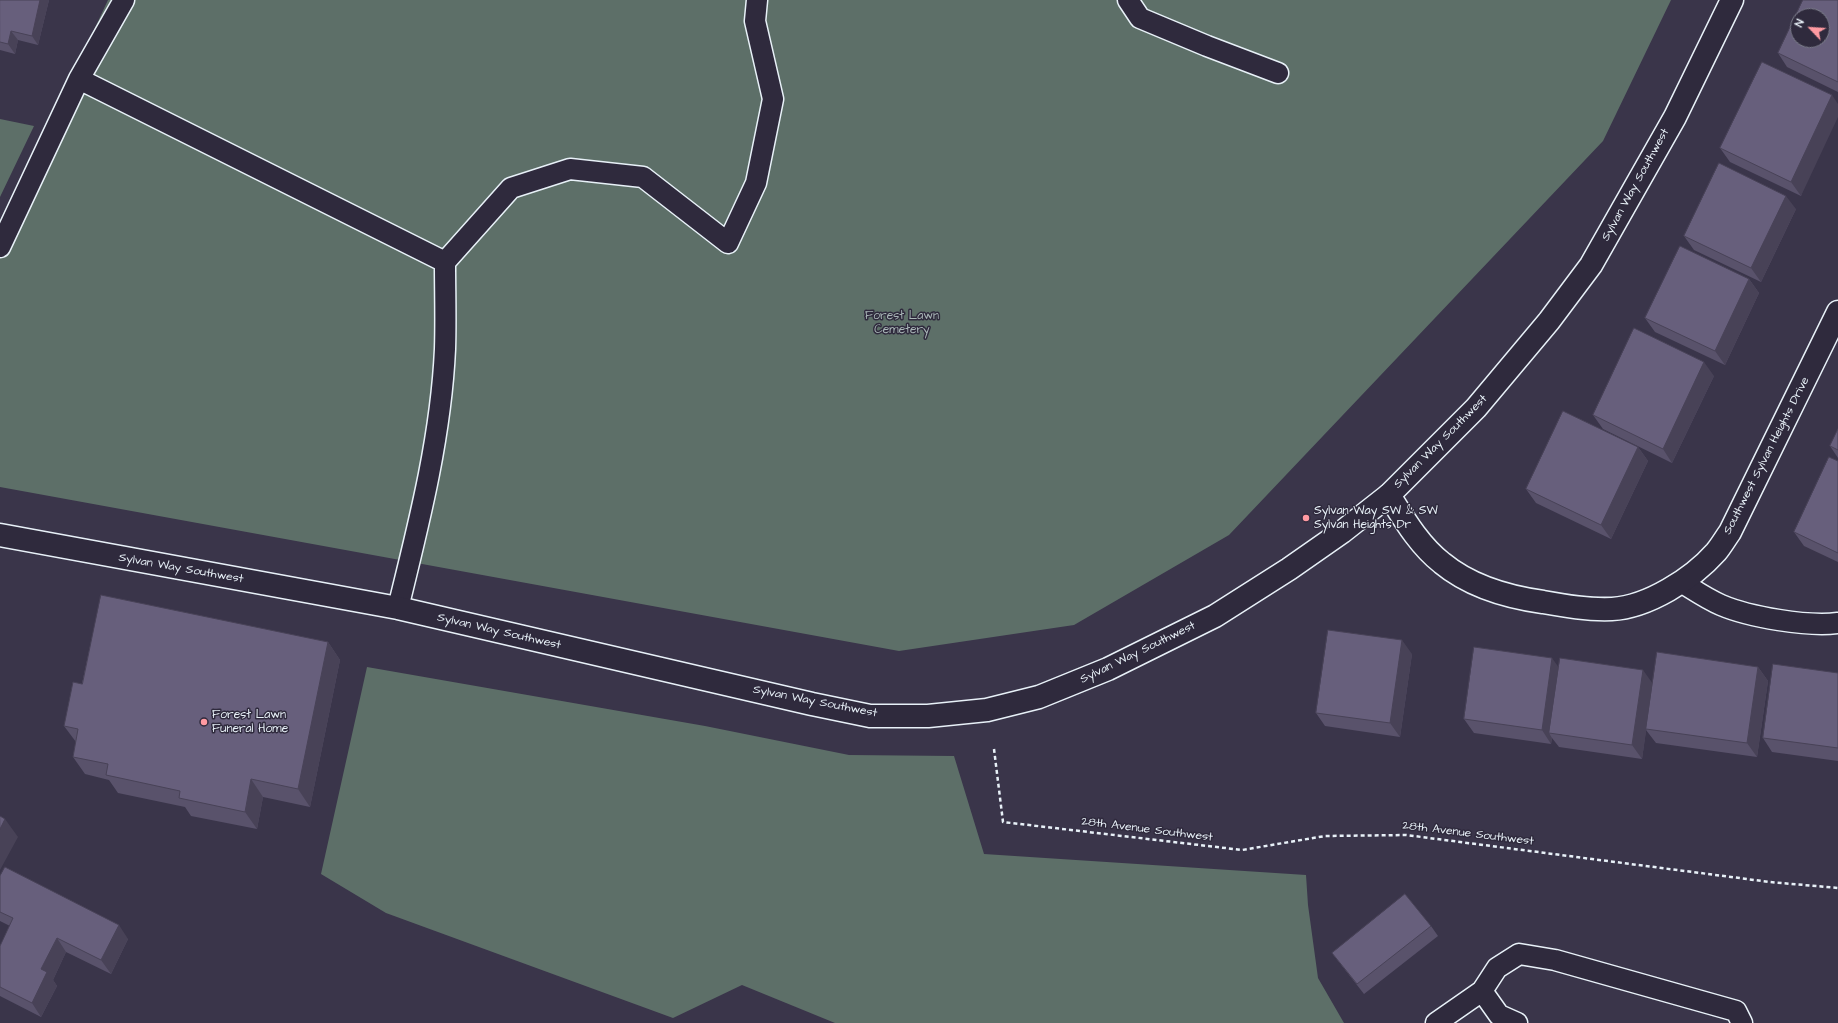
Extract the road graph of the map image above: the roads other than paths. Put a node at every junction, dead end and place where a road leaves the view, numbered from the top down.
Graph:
1 (124, 0) edge
2 (757, 0) edge
3 (1128, 0) edge
4 (1732, 0) edge
5 (1278, 73) dead end
6 (79, 79) junction
7 (0, 247) edge
8 (445, 262) junction
9 (1838, 312) edge
10 (1389, 495) junction
11 (0, 535) edge
12 (1681, 582) junction
13 (398, 608) junction
14 (1838, 623) edge
15 (1482, 991) junction
16 (1436, 1023) edge
17 (1517, 1023) edge
18 (1742, 1023) edge

1 - 6 lane
2 - 8 lane
3 - 5 lane
4 - 10 street, Sylvan Way Southwest
6 - 7 lane
6 - 8 lane
8 - 13 lane
9 - 12 street, Southwest Sylvan Heights Drive
10 - 12 street, Southwest Sylvan Heights Drive
10 - 13 street, Sylvan Way Southwest
11 - 13 street, Sylvan Way Southwest
12 - 14 lane
15 - 16 lane
15 - 17 lane
15 - 18 lane

